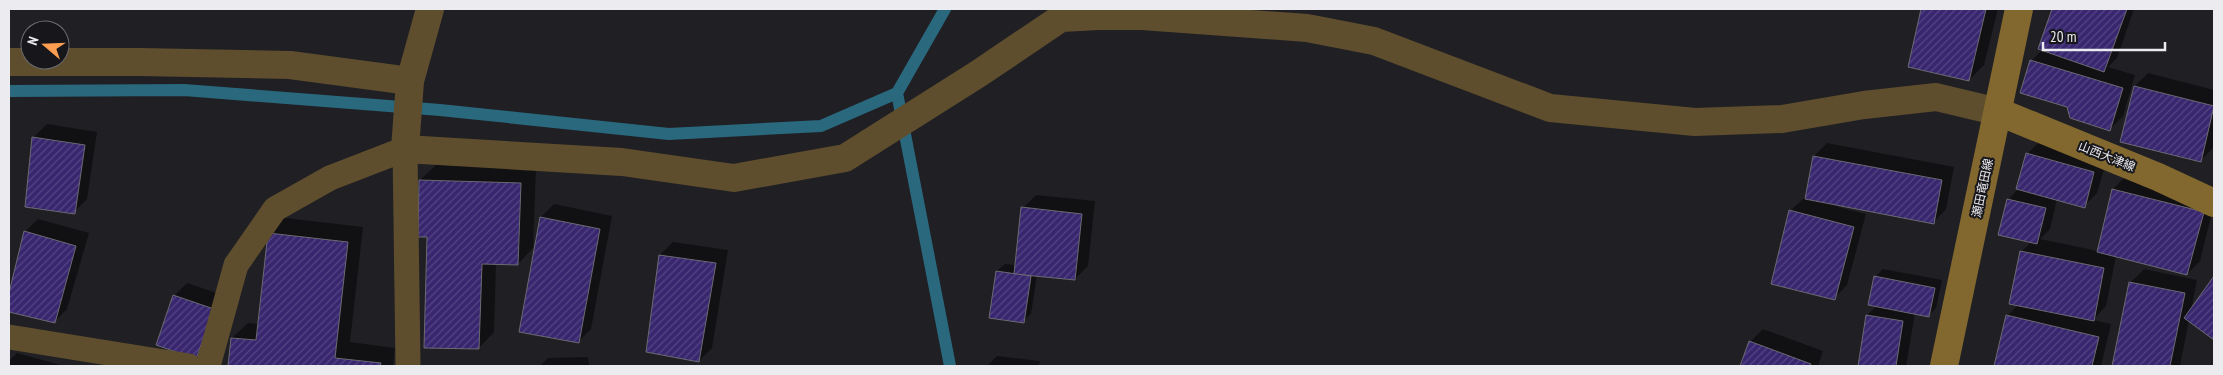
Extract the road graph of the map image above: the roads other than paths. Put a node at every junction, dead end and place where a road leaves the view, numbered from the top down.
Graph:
1 (430, 9) edge
2 (2019, 9) edge
3 (9, 62) edge
4 (410, 80) junction
5 (1999, 112) junction
6 (405, 150) junction
7 (2214, 203) edge
8 (9, 337) edge
9 (189, 366) edge
10 (208, 366) edge
11 (408, 366) edge
12 (1944, 366) edge

1 - 4 street
2 - 5 main road, 瀬田竜田線
3 - 4 street
4 - 6 street
5 - 6 street
5 - 7 main road, 山西大津線
5 - 12 main road, 瀬田竜田線
6 - 10 lane
6 - 11 lane
8 - 9 lane

